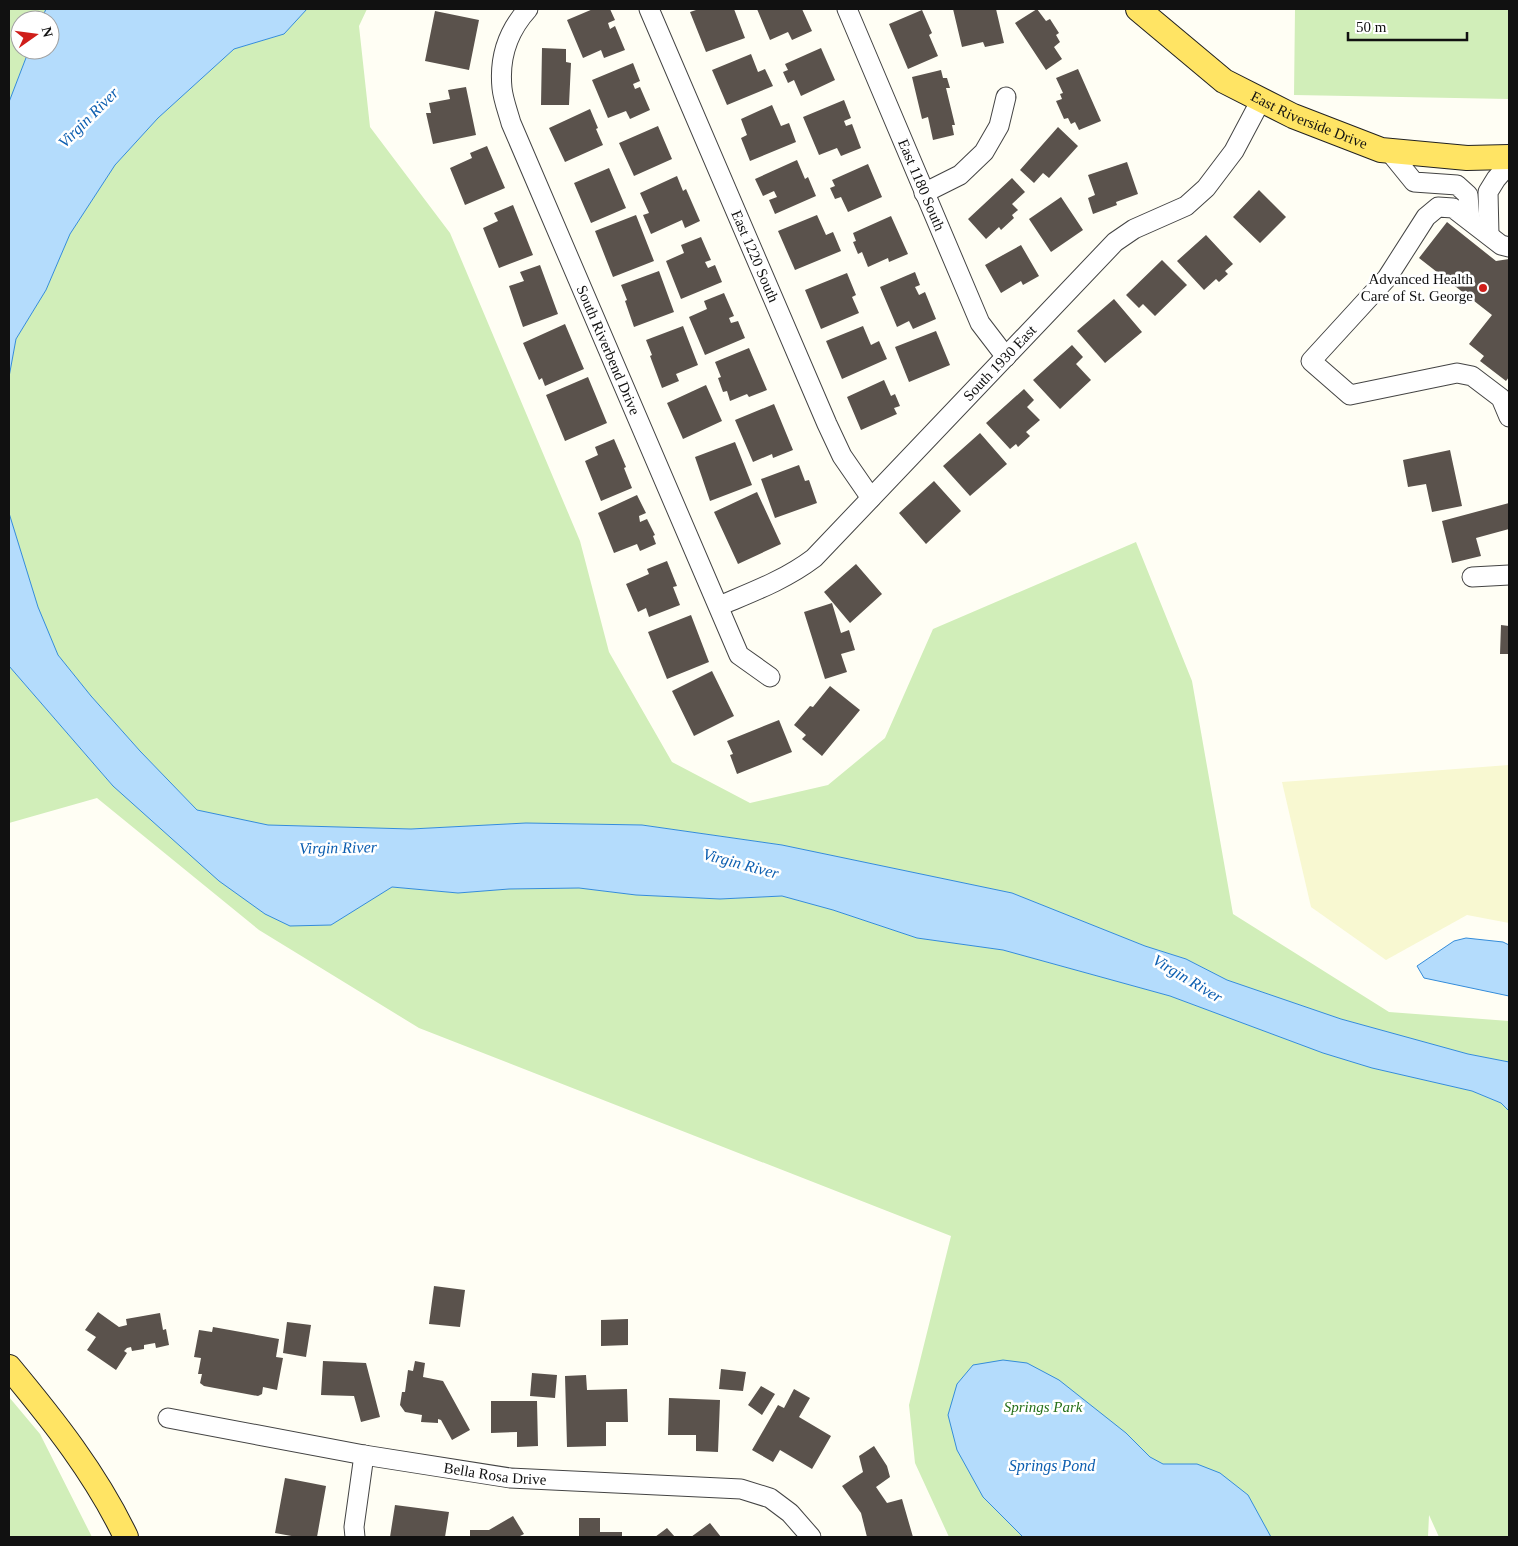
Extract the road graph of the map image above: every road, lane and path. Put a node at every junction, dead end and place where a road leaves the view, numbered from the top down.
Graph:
1 (528, 9) edge
2 (649, 9) edge
3 (847, 9) edge
4 (1138, 9) edge
5 (1006, 98) dead end
6 (1261, 100) junction
7 (1388, 150) junction
8 (1509, 157) edge
9 (1509, 164) edge
10 (924, 193) junction
11 (1470, 220) junction
12 (1489, 235) junction
13 (1509, 247) edge
14 (1006, 357) junction
15 (1509, 417) edge
16 (871, 498) junction
17 (1509, 575) edge
18 (1472, 577) dead end
19 (719, 606) junction
20 (770, 677) dead end
21 (9, 1367) edge
22 (168, 1418) dead end
23 (364, 1455) junction
24 (126, 1537) edge
25 (355, 1537) edge
26 (811, 1537) edge

1 - 19 street, South Riverbend Drive
2 - 16 street, East 1220 South
3 - 10 street, East 1180 South
4 - 6 main road, East Riverside Drive
5 - 10 street
6 - 7 main road, East Riverside Drive
6 - 14 street, South 1930 East
7 - 8 main road, East Riverside Drive
7 - 11 street
9 - 12 street
10 - 14 street, East 1180 South
11 - 12 street
11 - 15 street
12 - 13 street
14 - 16 street, South 1930 East
16 - 19 street, South 1930 East
17 - 18 street
19 - 20 street, South Riverbend Drive
21 - 24 main road
22 - 23 street, Bella Rosa Drive
23 - 25 street
23 - 26 street, Bella Rosa Drive

